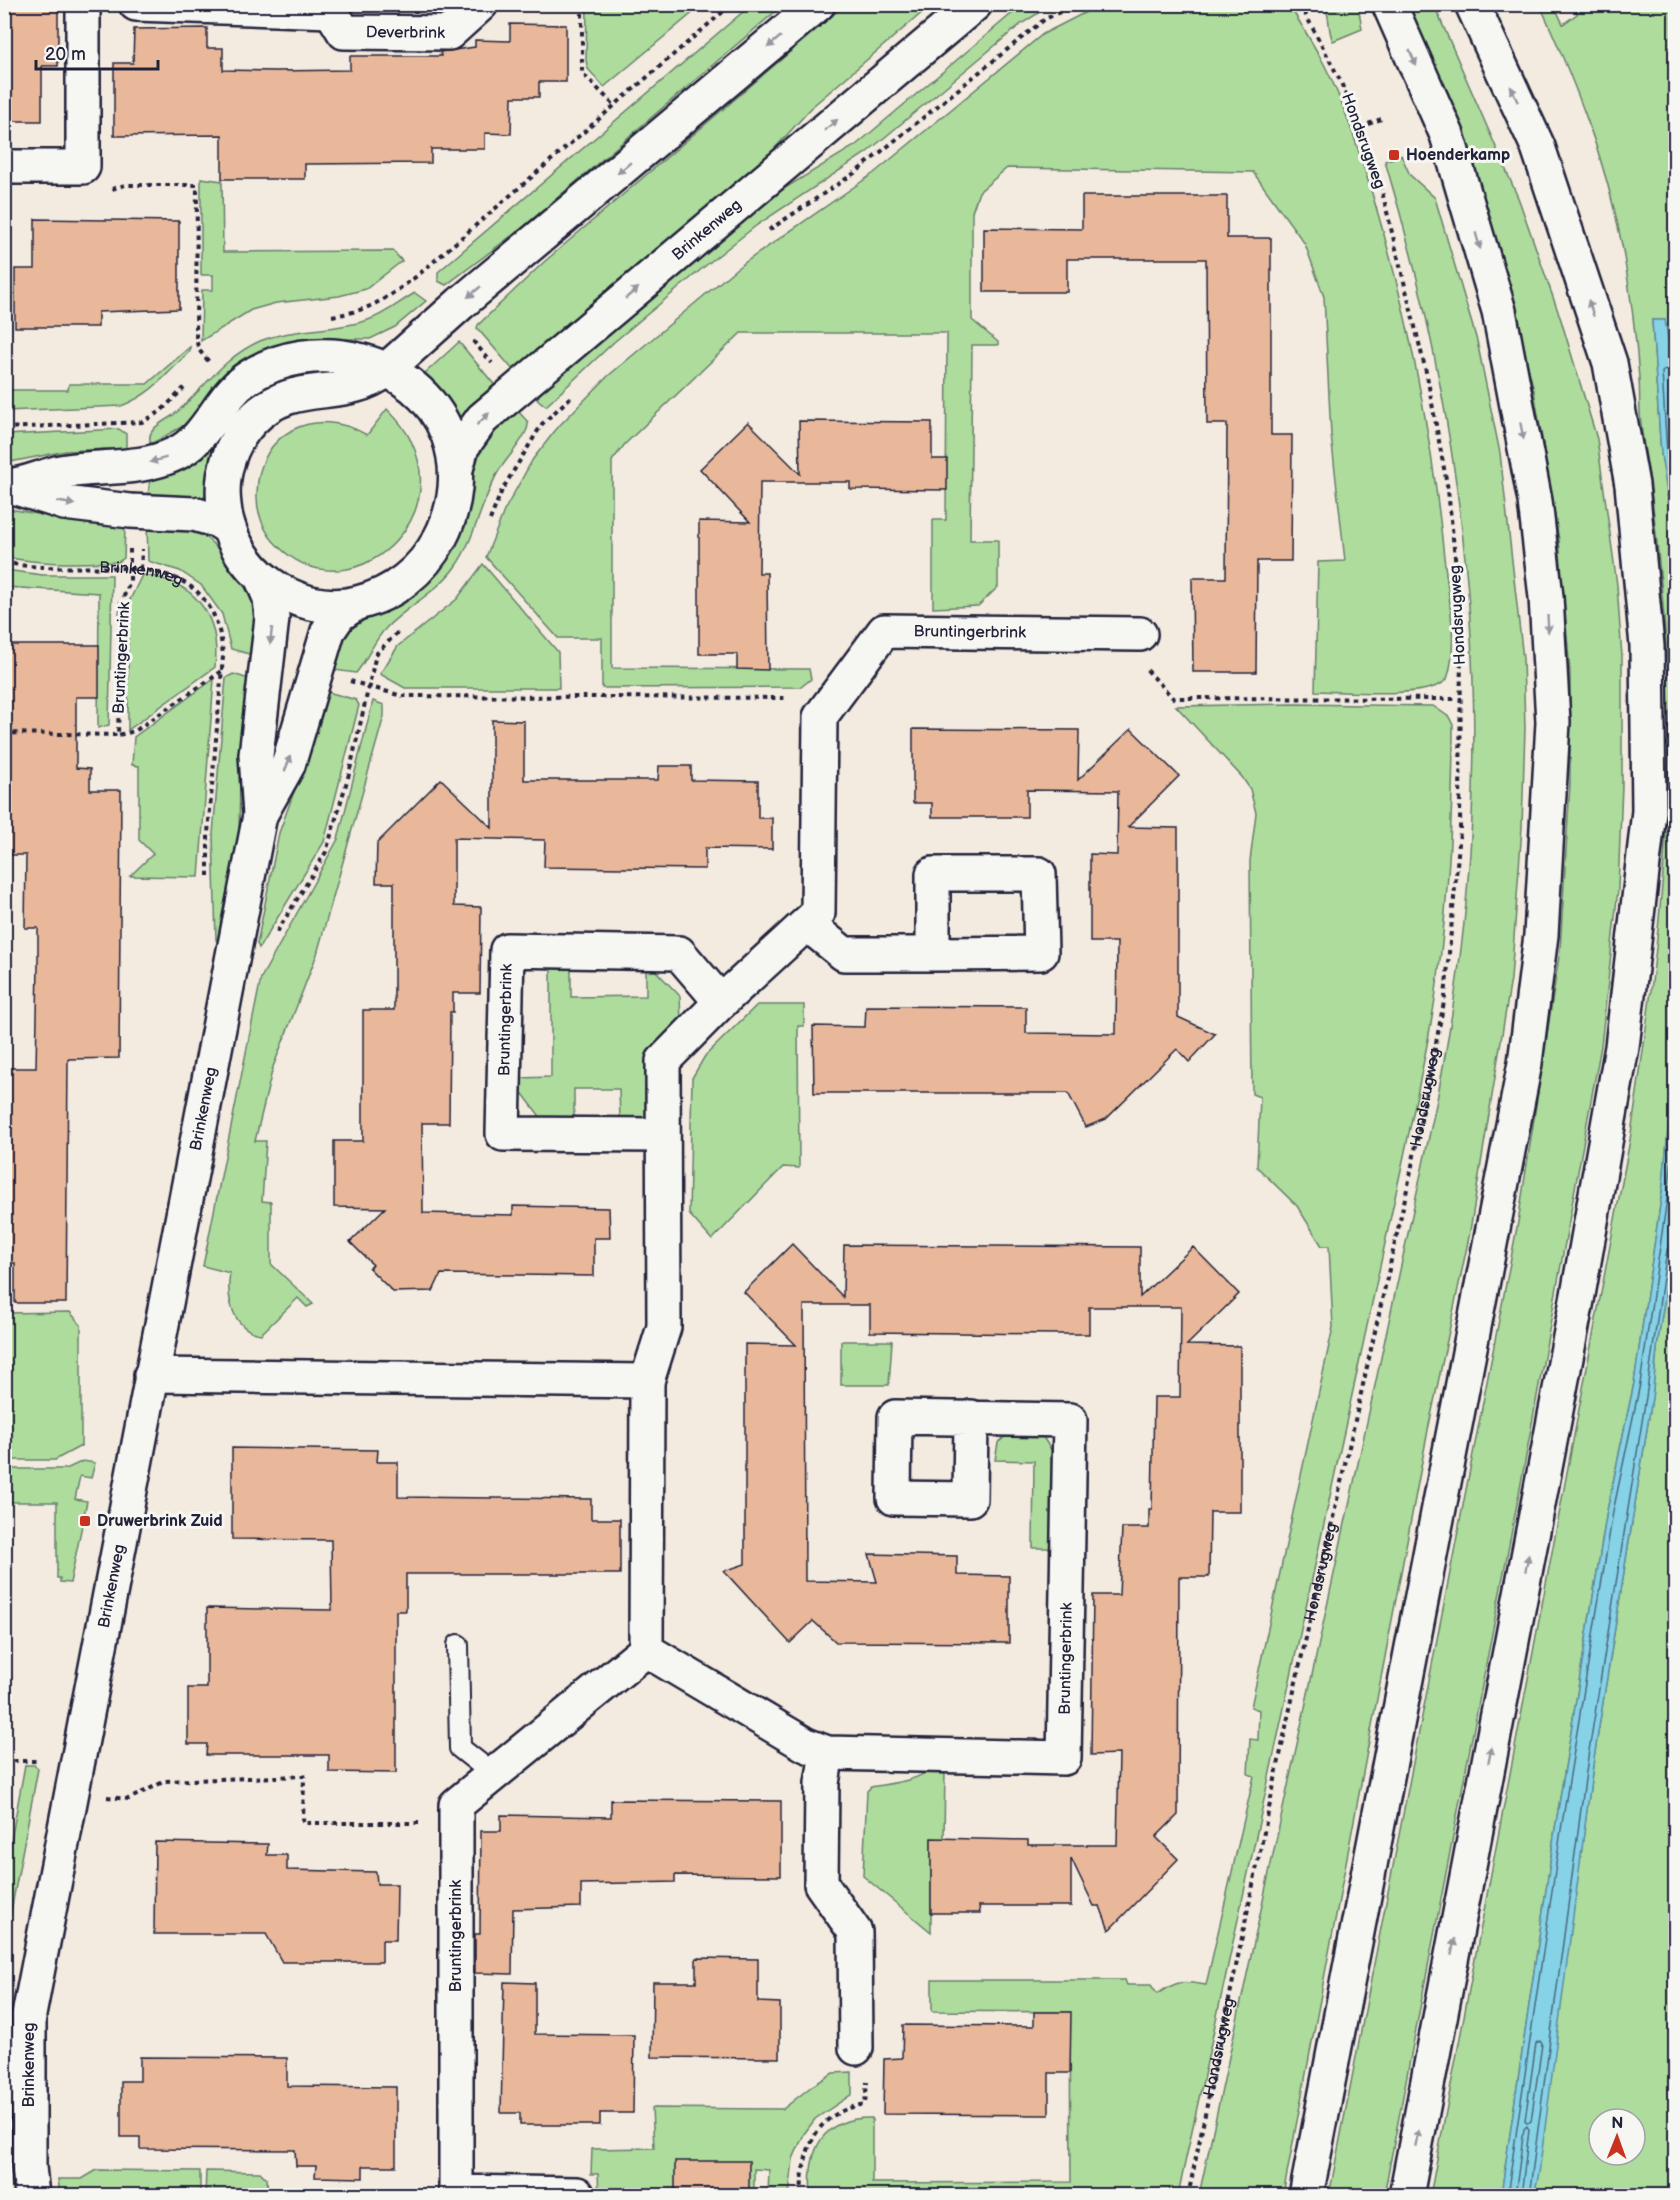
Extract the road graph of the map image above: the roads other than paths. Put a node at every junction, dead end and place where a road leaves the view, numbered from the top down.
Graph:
1 (83, 4) edge
2 (136, 4) edge
3 (481, 4) edge
4 (818, 4) edge
5 (975, 4) edge
6 (1389, 4) edge
7 (1472, 4) edge
8 (331, 8) edge
9 (4, 167) edge
10 (385, 371) junction
11 (456, 470) junction
12 (7, 486) edge
13 (229, 528) junction
14 (262, 579) junction
15 (355, 604) junction
16 (1127, 633) road end
17 (260, 815) junction
18 (807, 924) junction
19 (933, 954) dead end
20 (721, 1002) junction
21 (661, 1136) junction
22 (151, 1375) junction
23 (647, 1381) junction
24 (971, 1417) dead end
25 (458, 1645) dead end
26 (646, 1650) junction
27 (827, 1753) junction
28 (493, 1774) junction
29 (856, 2048) road end
30 (578, 2194) dead end
31 (32, 2196) edge
32 (1306, 2196) edge
33 (1406, 2196) edge

1 - 9 street
2 - 8 street, Deverbrink
3 - 8 street, Deverbrink
4 -> 10 street
11 -> 5 street, Brinkenweg
6 -> 32 street
33 -> 7 street
10 - 11 street
10 -> 12 street
10 - 13 street
11 - 15 street
12 -> 13 street
13 - 14 street
14 - 15 street
14 -> 17 street, Brinkenweg
17 -> 15 street, Brinkenweg
16 - 18 street, Bruntingerbrink
17 - 22 street, Brinkenweg
18 - 19 street
18 - 20 street, Bruntingerbrink
20 - 21 street, Bruntingerbrink
20 - 21 street, Bruntingerbrink
21 - 23 street, Bruntingerbrink
22 - 23 street
22 - 31 street, Brinkenweg
23 - 26 street, Bruntingerbrink
24 - 27 street, Bruntingerbrink
25 - 28 lane
26 - 27 street, Bruntingerbrink
26 - 28 street, Bruntingerbrink
27 - 29 street
28 - 30 street, Bruntingerbrink

